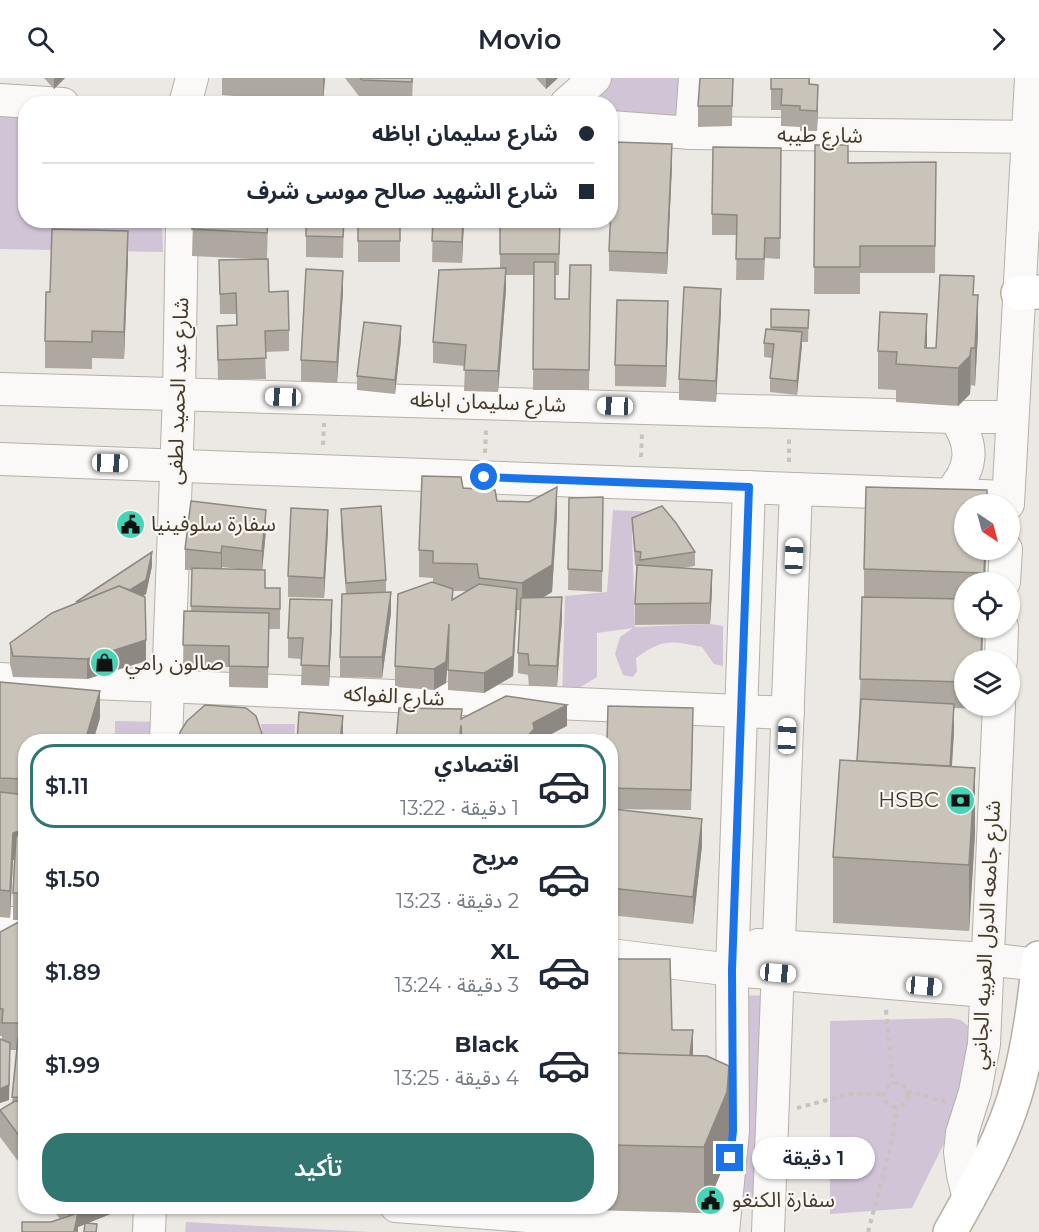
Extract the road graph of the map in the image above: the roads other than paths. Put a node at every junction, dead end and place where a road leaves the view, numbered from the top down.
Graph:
1 (192, 78) edge
2 (595, 78) edge
3 (695, 78) edge
4 (1031, 78) edge
5 (187, 96) edge
6 (576, 96) edge
7 (0, 100) edge
8 (18, 101) edge
9 (618, 128) edge
10 (691, 134) junction
11 (1029, 137) junction
12 (182, 228) edge
13 (1029, 293) edge
14 (0, 389) edge
15 (179, 394) junction
16 (954, 417) junction
17 (1012, 417) junction
18 (0, 459) edge
19 (176, 466) junction
20 (749, 487) junction
21 (792, 488) junction
22 (949, 494) junction
23 (1008, 494) edge
24 (954, 495) edge
25 (0, 680) edge
26 (168, 685) junction
27 (741, 711) junction
28 (788, 713) junction
29 (998, 716) edge
30 (166, 734) edge
31 (0, 923) edge
32 (18, 923) edge
33 (618, 955) edge
34 (732, 956) junction
35 (1039, 958) edge
36 (987, 959) junction
37 (778, 960) junction
38 (1038, 965) edge
39 (986, 991) junction
40 (969, 1198) junction
41 (150, 1214) edge
42 (497, 1214) edge
43 (149, 1232) edge
44 (723, 1232) edge
45 (768, 1232) edge
46 (950, 1232) edge

1 - 5 street
2 - 6 street
3 - 10 street
4 - 11 street
7 - 8 street
9 - 10 street, شارع طيبه
10 - 11 street, شارع طيبه
11 - 13 street
12 - 15 street, شارع عبد الحميد لطفى
13 - 17 street
14 - 15 street, شارع سليمان اباظه
15 - 16 street, شارع سليمان اباظه
15 - 19 street, شارع عبد الحميد لطفى
16 - 17 street, شارع سليمان اباظه
16 - 22 street
17 - 23 street
18 - 19 street
19 - 20 street
19 - 26 street, شارع عبد الحميد لطفى
20 - 21 street
20 - 27 street
21 - 22 street
21 - 28 street
22 - 24 street
25 - 26 street, شارع الفواكه
26 - 27 street, شارع الفواكه
26 - 30 street, شارع عبد الحميد لطفى
27 - 28 street, شارع الفواكه
27 - 34 street
28 - 37 street
29 - 36 street, شارع جامعه الدول العربيه الجانبي
31 - 32 street
33 - 34 street
34 - 37 street
34 - 44 street
35 - 38 main road
36 - 37 street
36 - 38 street
36 - 39 street, شارع جامعه الدول العربيه الجانبي
37 - 39 street
37 - 45 street
38 - 40 main road
39 - 40 street, شارع جامعه الدول العربيه الجانبي
40 - 46 main road
41 - 43 street
42 - 44 street

